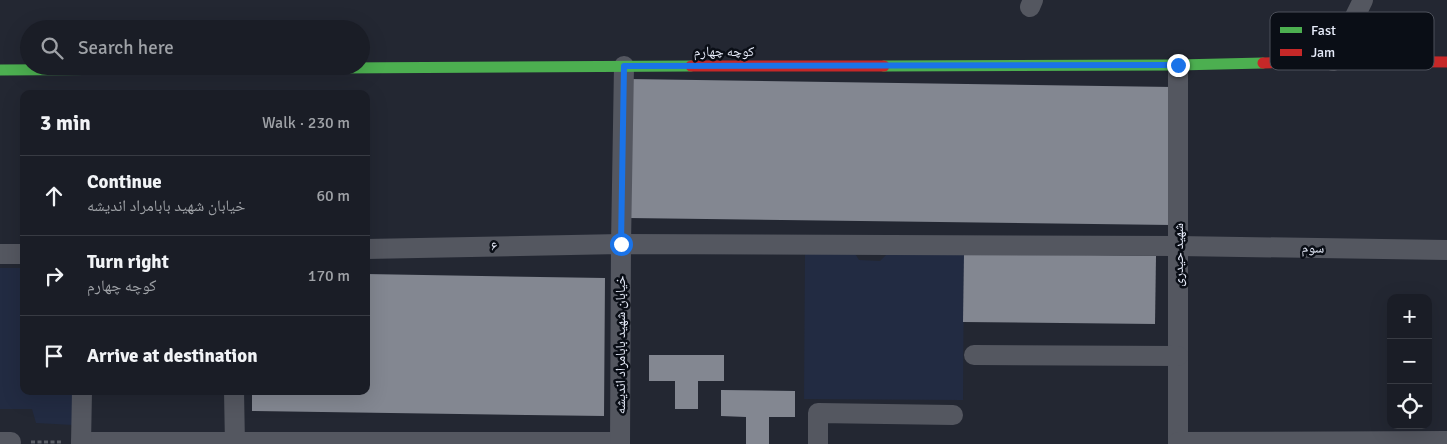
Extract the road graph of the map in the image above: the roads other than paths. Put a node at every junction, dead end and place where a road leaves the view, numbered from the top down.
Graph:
1 (1434, 62) edge
2 (1447, 62) edge
3 (1270, 63) edge
4 (1178, 65) junction
5 (624, 66) junction
6 (370, 68) edge
7 (0, 70) edge
8 (20, 70) edge
9 (621, 244) junction
10 (1178, 246) junction
11 (370, 249) edge
12 (1447, 250) edge
13 (0, 254) edge
14 (20, 254) edge
15 (974, 355) dead end
16 (1178, 356) junction
17 (82, 395) edge
18 (234, 395) edge
19 (954, 414) dead end
20 (1447, 441) edge
21 (81, 443) edge
22 (236, 443) edge
23 (620, 443) edge
24 (1178, 443) edge
25 (818, 444) edge

1 - 2 street, کوچه چهارم
3 - 4 street, کوچه چهارم
4 - 5 street, کوچه چهارم
4 - 10 street, شهید حیدری
5 - 6 street, کوچه چهارم
5 - 9 street, خیابان شهید بابامراد اندیشه
7 - 8 street, کوچه چهارم
9 - 10 street, ۶
9 - 11 street, ۶
9 - 23 street, خیابان شهید بابامراد اندیشه
10 - 12 street, سوم
10 - 16 street, شهید حیدری
13 - 14 street
15 - 16 street
16 - 24 street, شهید حیدری
17 - 21 street
18 - 22 street
19 - 25 street
20 - 24 street
21 - 22 street
22 - 23 street

